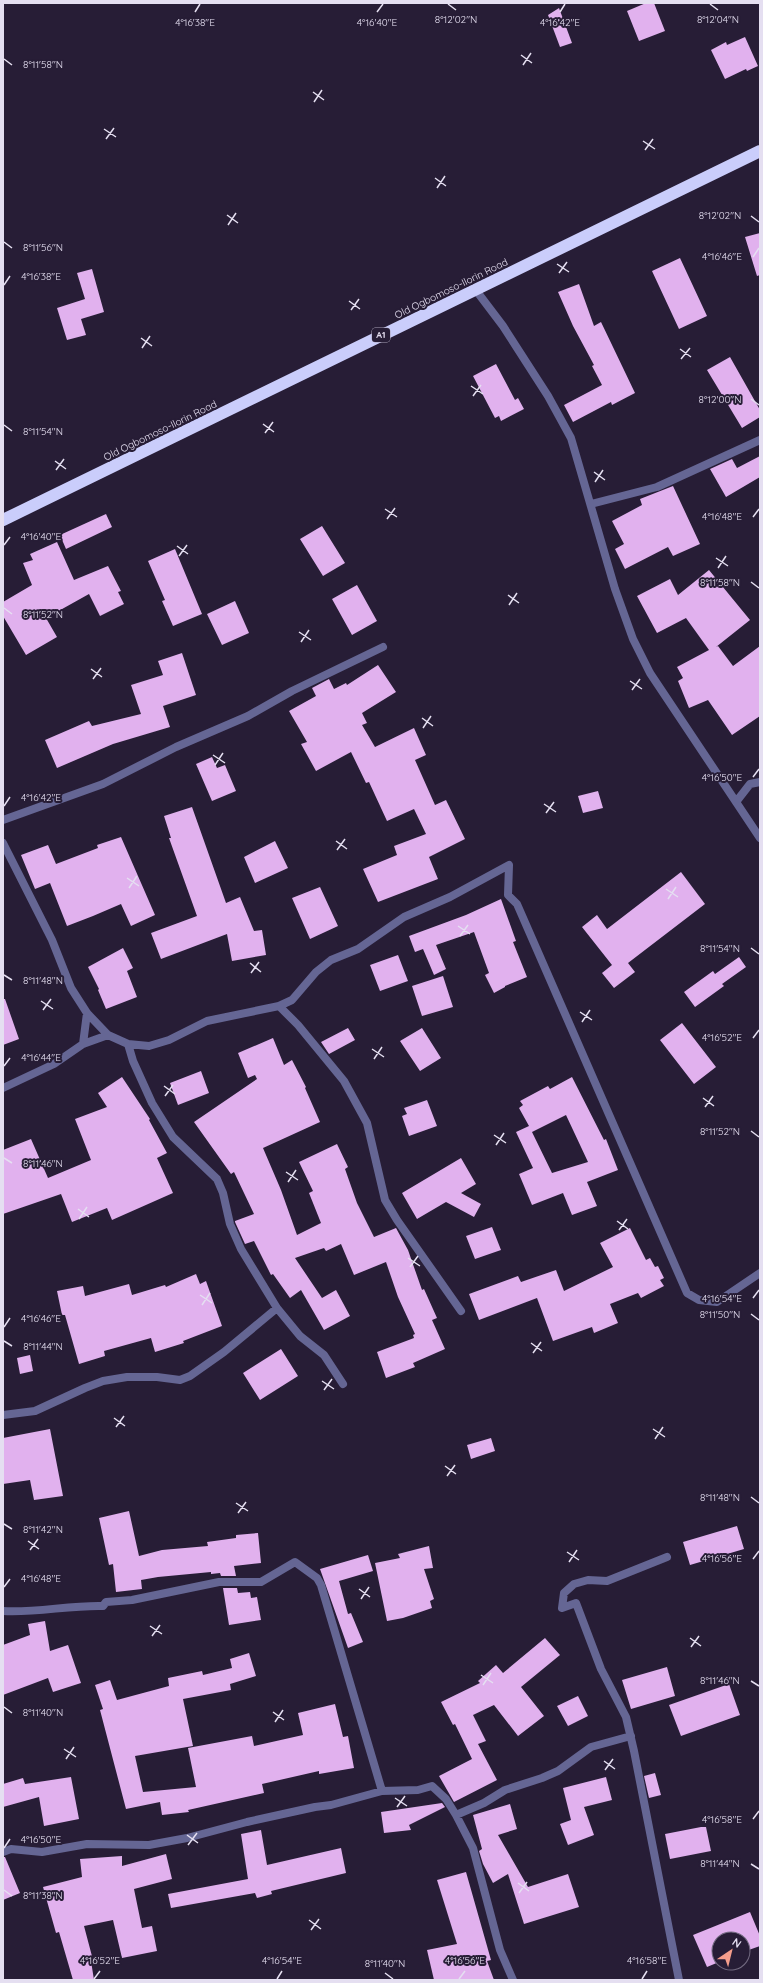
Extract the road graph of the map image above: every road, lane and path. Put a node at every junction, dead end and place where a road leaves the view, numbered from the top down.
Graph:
1 (760, 151) edge
2 (475, 289) junction
3 (760, 440) edge
4 (591, 504) junction
5 (3, 520) edge
6 (384, 647) dead end
7 (760, 782) edge
8 (736, 802) junction
9 (3, 820) edge
10 (760, 838) edge
11 (3, 843) edge
12 (279, 1006) junction
13 (87, 1013) junction
14 (108, 1035) junction
15 (83, 1044) junction
16 (128, 1044) junction
17 (3, 1088) edge
18 (760, 1272) edge
19 (278, 1308) junction
20 (461, 1311) dead end
21 (343, 1384) dead end
22 (3, 1415) edge
23 (668, 1557) dead end
24 (3, 1611) edge
25 (631, 1736) junction
26 (382, 1791) junction
27 (456, 1815) junction
28 (3, 1852) edge
29 (513, 1980) edge
30 (679, 1980) edge

1 - 2 highway, Old Ogbomoso-Ilorin Road / A1
2 - 4 street
2 - 5 highway, Old Ogbomoso-Ilorin Road / A1
3 - 4 street
4 - 8 street
6 - 9 street
7 - 8 street
8 - 10 street
11 - 13 street
12 - 16 street
12 - 18 street
12 - 20 street
13 - 14 street
13 - 15 street
14 - 15 street
14 - 16 street
15 - 17 street
16 - 19 street
19 - 21 street
19 - 22 street
23 - 25 street
24 - 26 street
25 - 27 street
25 - 30 street
26 - 27 street
26 - 28 street
27 - 29 street

